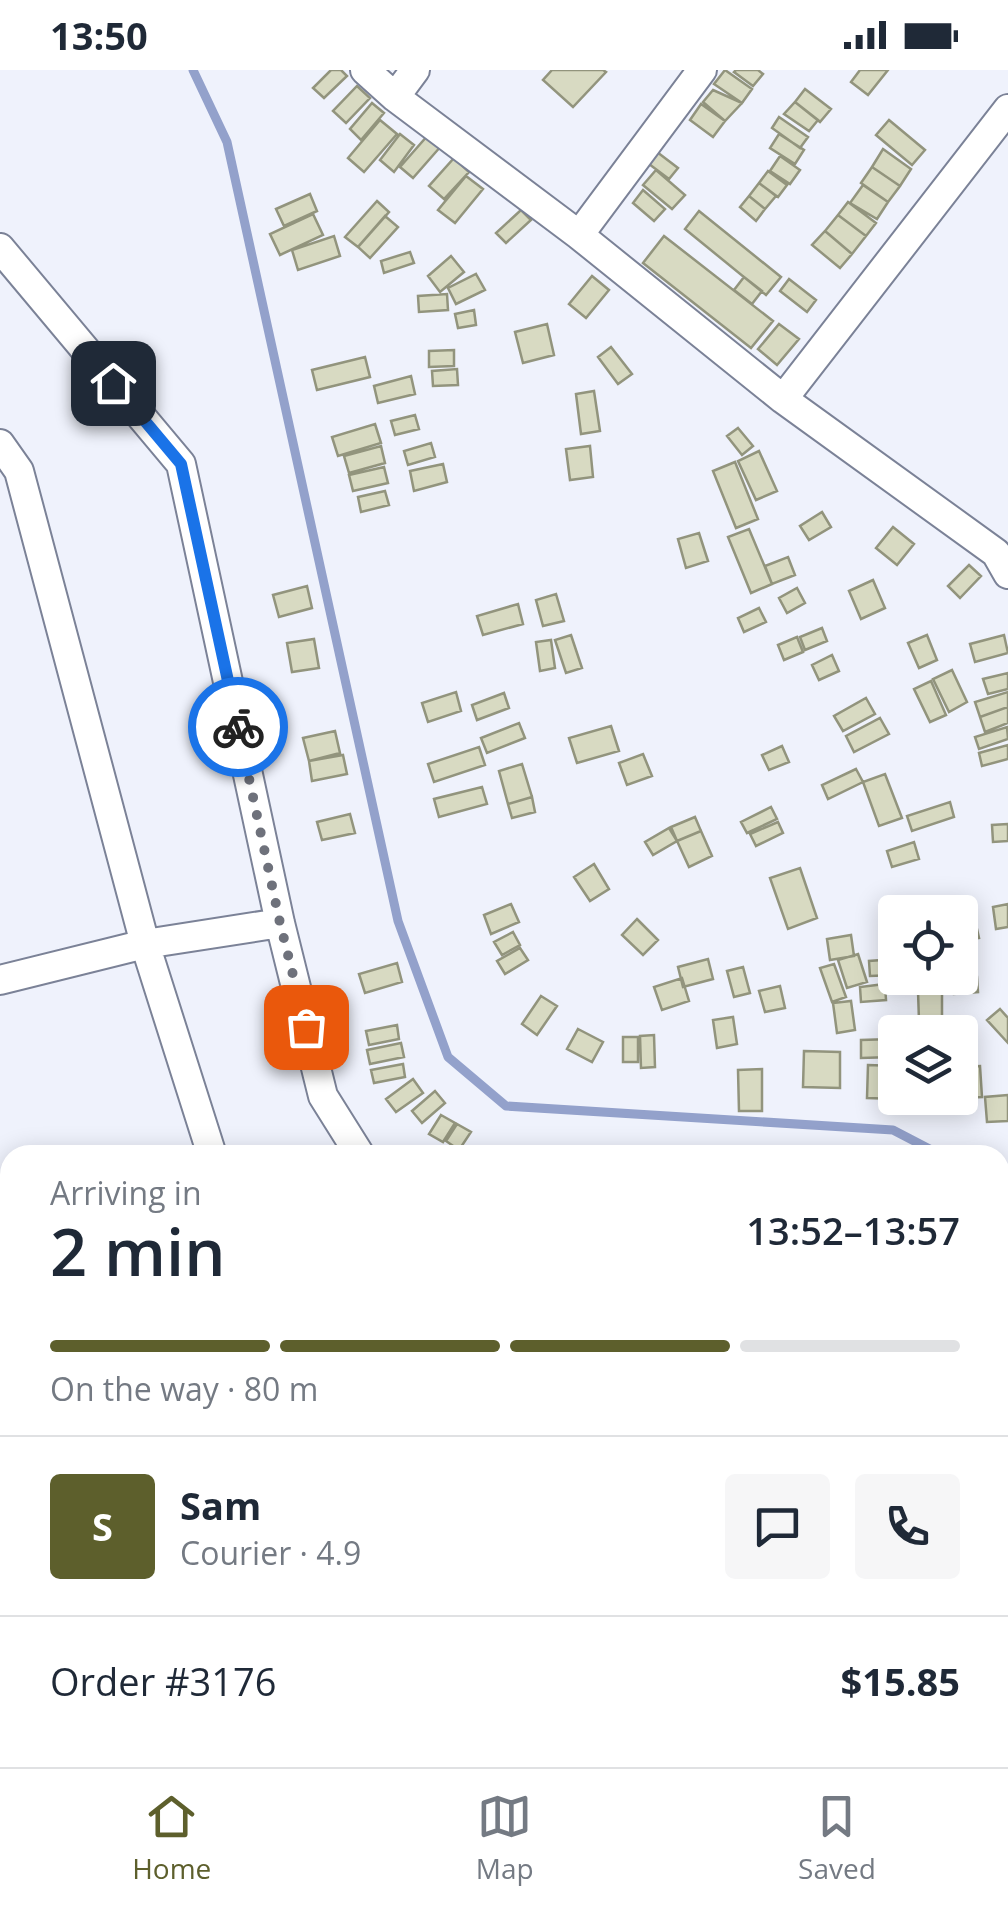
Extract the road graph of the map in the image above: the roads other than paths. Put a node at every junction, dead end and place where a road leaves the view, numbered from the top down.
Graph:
1 (364, 70) edge
2 (415, 70) edge
3 (702, 70) edge
4 (395, 97) junction
5 (1008, 109) edge
6 (578, 235) junction
7 (0, 248) edge
8 (783, 398) junction
9 (0, 444) edge
10 (1004, 554) edge
11 (280, 923) junction
12 (145, 944) junction
13 (0, 980) edge
14 (209, 1145) edge
15 (354, 1145) edge

1 - 4 street
2 - 4 street
3 - 6 street
4 - 6 street
5 - 8 street
6 - 8 street
7 - 11 street
8 - 10 street
9 - 12 street
11 - 12 street
11 - 15 street
12 - 13 street
12 - 14 street

